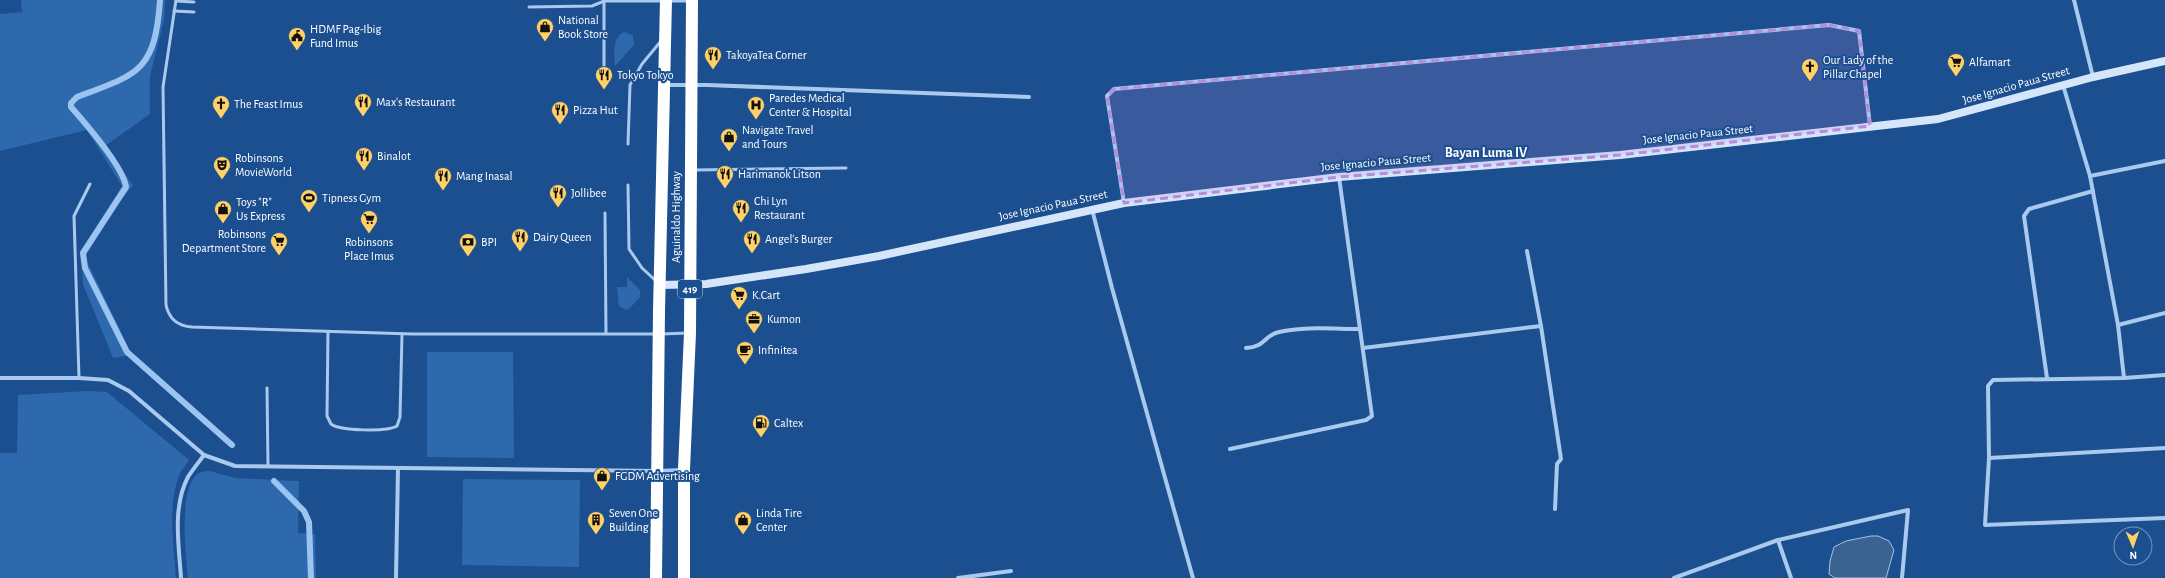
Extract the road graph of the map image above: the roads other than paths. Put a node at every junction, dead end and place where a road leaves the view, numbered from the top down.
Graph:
1 (692, 0) edge
2 (2074, 0) edge
3 (176, 1) edge
4 (602, 1) edge
5 (666, 1) edge
6 (194, 2) dead end
7 (529, 7) dead end
8 (174, 11) junction
9 (194, 12) dead end
10 (666, 35) junction
11 (2165, 61) edge
12 (604, 75) dead end
13 (2093, 77) junction
14 (2063, 84) junction
15 (664, 85) junction
16 (690, 85) junction
17 (1029, 97) dead end
18 (1870, 126) junction
19 (628, 144) dead end
20 (2165, 161) edge
21 (846, 168) dead end
22 (690, 170) junction
23 (2090, 176) junction
24 (1339, 177) junction
25 (90, 184) dead end
26 (628, 185) dead end
27 (2093, 191) junction
28 (1124, 203) junction
29 (1092, 209) junction
30 (605, 213) dead end
31 (1527, 251) dead end
32 (660, 285) junction
33 (690, 285) junction
34 (2165, 313) edge
35 (2118, 325) junction
36 (1541, 326) junction
37 (1360, 329) junction
38 (328, 332) junction
39 (606, 333) junction
40 (690, 333) junction
41 (402, 334) junction
42 (659, 334) junction
43 (1246, 348) dead end
44 (1363, 348) junction
45 (2165, 375) edge
46 (0, 378) edge
47 (79, 378) junction
48 (2047, 378) junction
49 (2124, 378) junction
50 (267, 388) dead end
51 (2165, 448) edge
52 (1230, 449) dead end
53 (204, 454) junction
54 (1989, 458) junction
55 (268, 466) junction
56 (398, 468) junction
57 (684, 469) junction
58 (658, 471) junction
59 (1555, 509) dead end
60 (2165, 518) edge
61 (1778, 540) junction
62 (1011, 571) dead end
63 (181, 578) edge
64 (396, 578) edge
65 (656, 578) edge
66 (684, 578) edge
67 (958, 578) edge
68 (1193, 578) edge
69 (1674, 578) edge
70 (1791, 578) edge
71 (1902, 578) edge

1 - 5 lane
1 - 16 highway, Aguinaldo Highway / 419
2 - 13 street
3 - 6 lane
3 - 8 lane
4 - 5 lane
4 - 7 lane
4 - 12 lane
5 - 10 highway, Aguinaldo Highway / 419
8 - 9 lane
8 - 38 lane
10 - 15 highway, Aguinaldo Highway / 419
10 - 19 lane
11 - 13 street, Jose Ignacio Paua Street
13 - 14 street, Jose Ignacio Paua Street
14 - 18 street, Jose Ignacio Paua Street
14 - 23 street
15 - 16 street
15 - 32 highway, Aguinaldo Highway / 419
16 - 17 street
16 - 22 highway, Aguinaldo Highway / 419
18 - 24 street, Jose Ignacio Paua Street
18 - 28 street
20 - 23 street
21 - 22 lane
22 - 33 highway, Aguinaldo Highway / 419
23 - 27 street
24 - 28 street, Jose Ignacio Paua Street
24 - 37 street
25 - 47 lane
26 - 32 lane
27 - 35 street
27 - 48 street
28 - 29 street, Jose Ignacio Paua Street
29 - 33 street, Jose Ignacio Paua Street
29 - 68 street
30 - 39 lane
31 - 36 street
32 - 33 street, Jose Ignacio Paua Street
32 - 42 highway, Aguinaldo Highway / 419
33 - 40 highway, Aguinaldo Highway / 419
34 - 35 street
35 - 49 street
36 - 44 street
36 - 59 street
37 - 43 street
37 - 44 street
38 - 41 lane
38 - 41 lane
39 - 41 lane
39 - 42 lane
40 - 42 lane
40 - 57 highway, Aguinaldo Highway / 419
42 - 58 highway, Aguinaldo Highway / 419
44 - 52 street
45 - 49 street
46 - 47 street
47 - 53 street
48 - 49 street
48 - 54 street
50 - 55 lane
51 - 54 street
53 - 55 street
53 - 63 street
54 - 60 street
55 - 56 street
56 - 58 street
56 - 64 street
57 - 58 street
57 - 66 highway, Aguinaldo Highway / 419
58 - 65 highway, Aguinaldo Highway / 419
61 - 69 street
61 - 70 street
61 - 71 street
62 - 67 street

